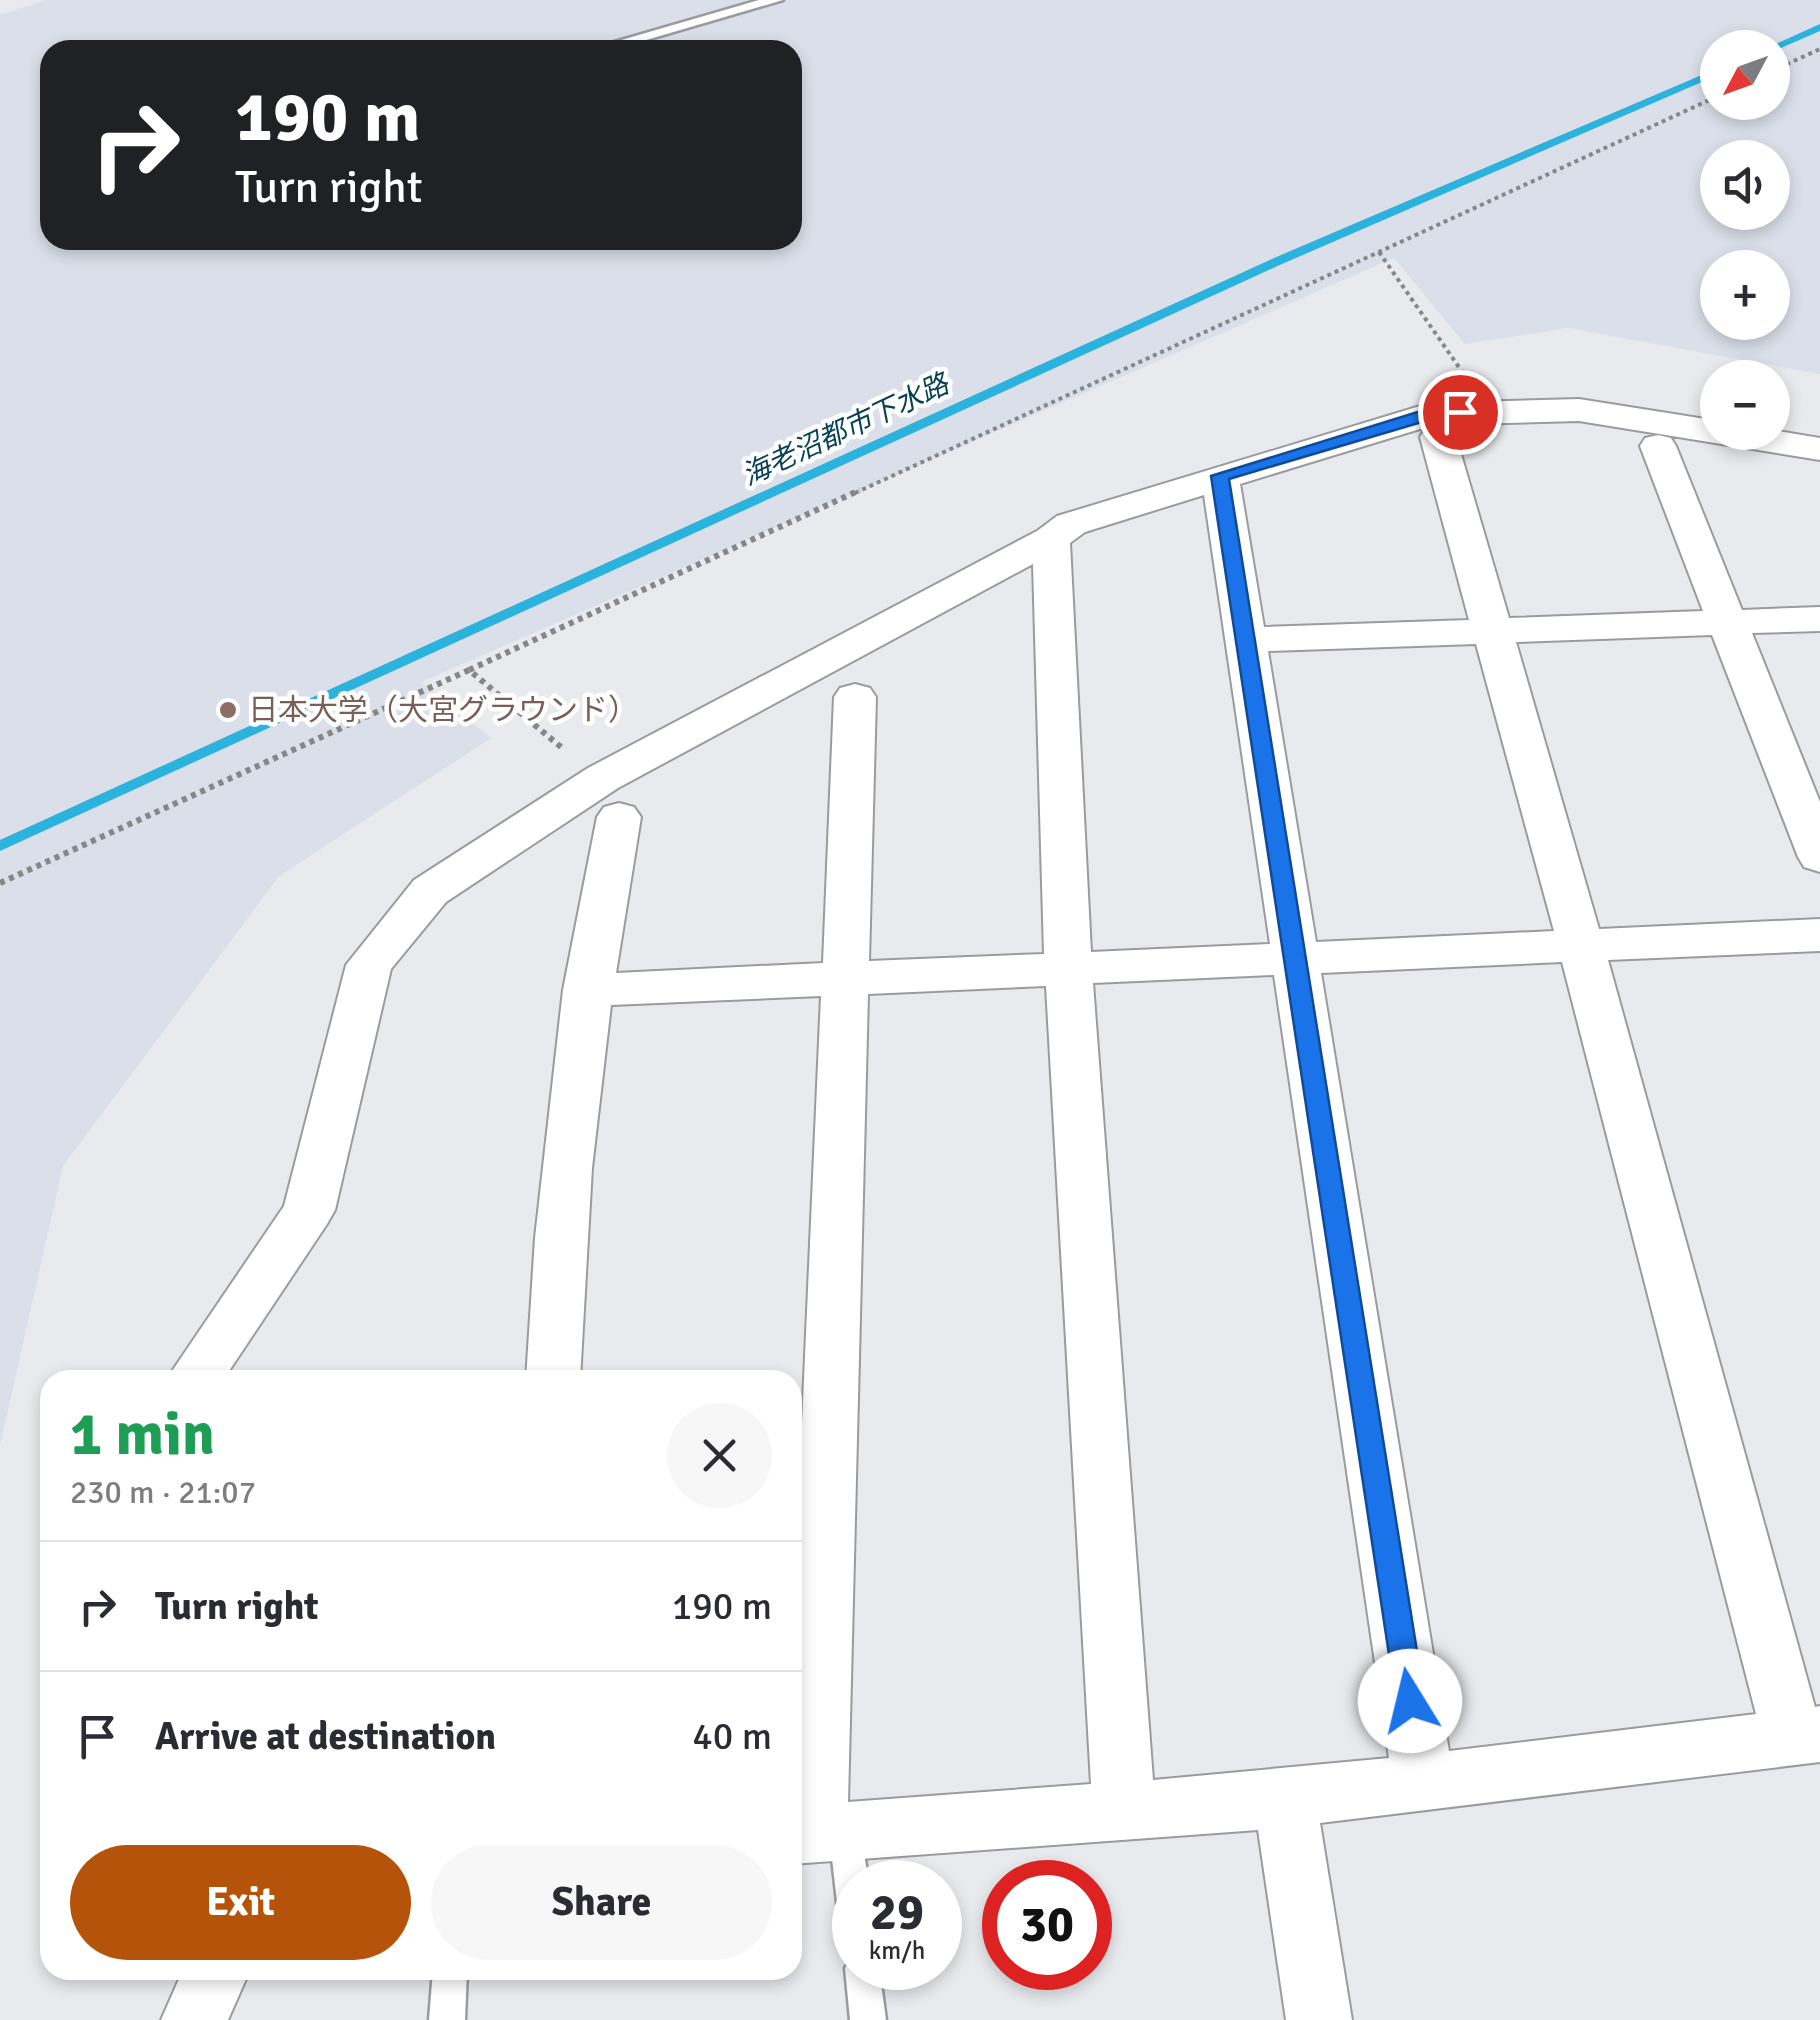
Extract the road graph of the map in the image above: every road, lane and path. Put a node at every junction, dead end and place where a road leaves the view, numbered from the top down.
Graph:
1 (776, 0) edge
2 (630, 40) edge
3 (1820, 49) edge
4 (1790, 63) edge
5 (1700, 104) edge
6 (1378, 252) junction
7 (1489, 411) junction
8 (1700, 429) edge
9 (1438, 437) dead end
10 (1790, 444) edge
11 (1658, 446) dead end
12 (1820, 449) edge
13 (1220, 476) junction
14 (1052, 539) junction
15 (1820, 619) edge
16 (1726, 623) junction
17 (1495, 631) junction
18 (1243, 640) junction
19 (469, 670) junction
20 (854, 697) dead end
21 (611, 798) junction
22 (1820, 857) edge
23 (0, 883) edge
24 (1820, 935) edge
25 (1582, 946) junction
26 (1295, 958) junction
27 (1068, 968) junction
28 (844, 978) junction
29 (587, 990) junction
30 (200, 1370) edge
31 (552, 1370) edge
32 (1806, 1735) edge
33 (1423, 1779) junction
34 (1285, 1798) junction
35 (1124, 1814) junction
36 (818, 1834) edge
37 (832, 1863) edge
38 (212, 1980) edge
39 (450, 1980) edge
40 (865, 1990) edge
41 (194, 2020) edge
42 (448, 2020) edge
43 (868, 2020) edge
44 (1319, 2020) edge

1 - 2 lane
3 - 4 path
5 - 6 path
6 - 7 path
6 - 19 path
7 - 8 street
7 - 13 street
9 - 17 street
10 - 12 street
11 - 16 street
13 - 14 street
13 - 18 street
14 - 21 street
14 - 27 street
15 - 16 street
16 - 17 street
16 - 22 street
17 - 18 street
17 - 25 street
18 - 26 street
19 - 21 path
19 - 23 path
20 - 28 street
21 - 29 street
21 - 30 street
24 - 25 street
25 - 26 street
25 - 32 street
26 - 27 street
26 - 33 street
27 - 28 street
27 - 35 street
28 - 29 street
28 - 36 street
29 - 31 street
32 - 33 street
33 - 34 street
34 - 35 street
34 - 44 street
35 - 36 street
36 - 37 lane
38 - 41 street
39 - 42 lane
40 - 43 lane

